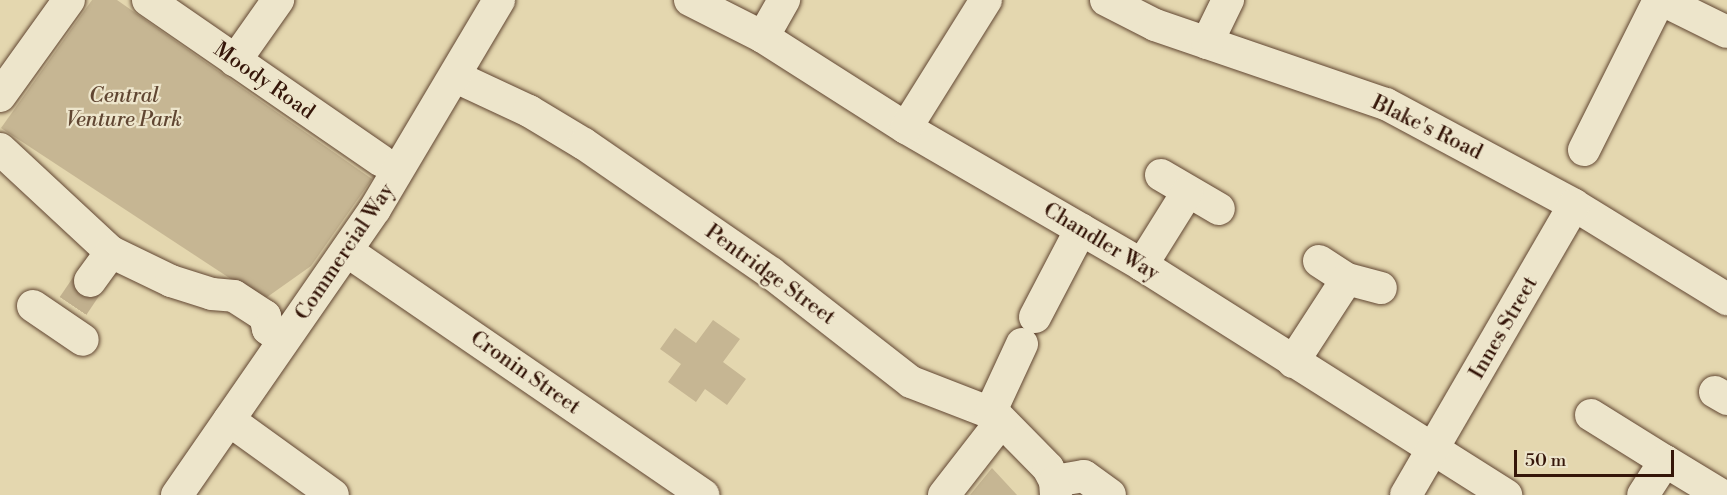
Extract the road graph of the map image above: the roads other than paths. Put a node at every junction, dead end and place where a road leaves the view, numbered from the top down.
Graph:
1 (69, 0) edge
2 (148, 0) edge
3 (278, 0) edge
4 (499, 0) edge
5 (690, 0) edge
6 (784, 0) edge
7 (986, 0) edge
8 (1106, 0) edge
9 (1228, 0) edge
10 (1660, 0) edge
11 (1727, 32) edge
12 (763, 37) junction
13 (1207, 43) junction
14 (235, 60) junction
15 (456, 77) junction
16 (0, 96) edge
17 (906, 128) junction
18 (0, 148) edge
19 (1584, 150) dead end
20 (381, 161) dead end
21 (1161, 175) dead end
22 (1187, 193) junction
23 (1574, 204) junction
24 (1219, 209) dead end
25 (1081, 229) junction
26 (347, 251) junction
27 (111, 252) junction
28 (1319, 261) dead end
29 (1142, 265) junction
30 (1347, 279) junction
31 (90, 281) tunnel mouth
32 (1381, 288) dead end
33 (1727, 299) edge
34 (33, 306) dead end
35 (72, 324) dead end
36 (276, 335) junction
37 (1293, 362) junction
38 (1591, 415) dead end
39 (995, 418) junction
40 (230, 420) junction
41 (1432, 451) junction
42 (1665, 461) junction
43 (1055, 488) edge
44 (177, 495) edge
45 (333, 495) edge
46 (703, 495) edge
47 (944, 495) edge
48 (1110, 495) edge
49 (1406, 495) edge
50 (1506, 495) edge
51 (1643, 495) edge
52 (1721, 495) edge

1 - 16 street
2 - 14 street, Moody Road
3 - 14 street
4 - 15 street, Commercial Way
5 - 12 street, Chandler Way
6 - 12 street
7 - 17 street
8 - 13 street, Blake's Road
9 - 13 street
10 - 11 street
10 - 19 street
12 - 17 street, Chandler Way
13 - 23 street, Blake's Road
14 - 20 street, Moody Road
15 - 26 street, Commercial Way
15 - 39 street, Pentridge Street
17 - 25 street, Chandler Way
18 - 27 street
21 - 22 street
22 - 24 street
22 - 29 street
23 - 33 street, Blake's Road
23 - 41 street, Innes Street
25 - 29 street, Chandler Way
25 - 39 street
26 - 36 street, Commercial Way
26 - 46 street, Cronin Street
27 - 31 street
27 - 36 street
28 - 30 street
29 - 37 street, Chandler Way
30 - 32 street
30 - 37 street
34 - 35 street
36 - 40 street, Commercial Way
37 - 41 street, Chandler Way
38 - 42 street
39 - 43 street, Pentridge Street
39 - 47 street
40 - 44 street, Commercial Way
40 - 45 street
41 - 49 street, Innes Street
41 - 50 street, Chandler Way
42 - 51 street
42 - 52 street
43 - 48 street

